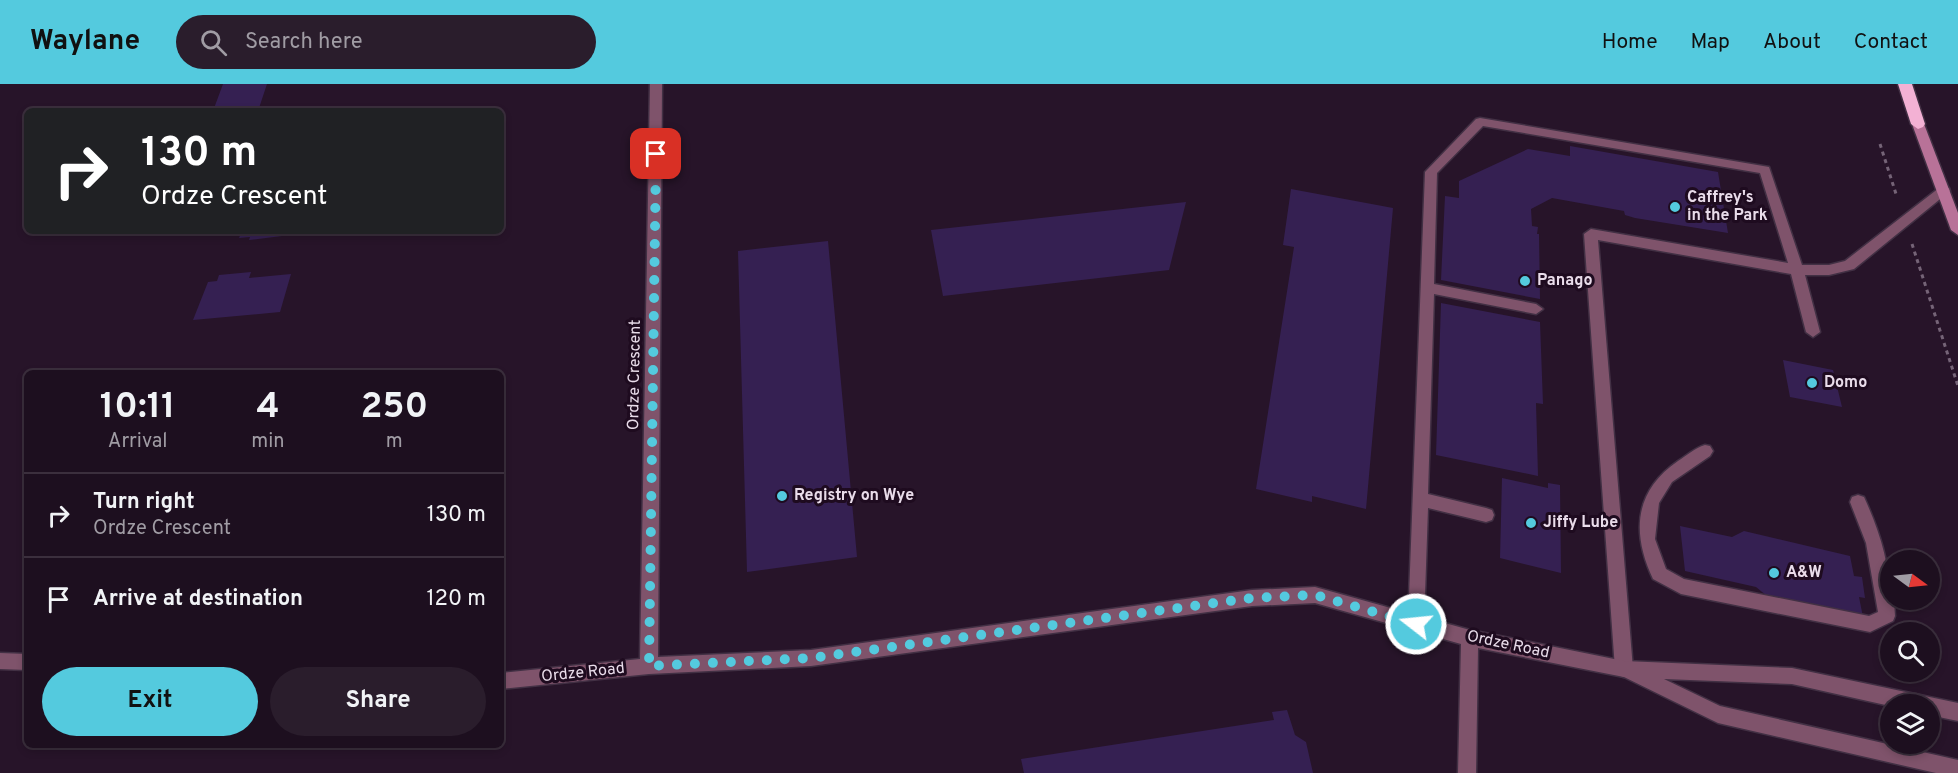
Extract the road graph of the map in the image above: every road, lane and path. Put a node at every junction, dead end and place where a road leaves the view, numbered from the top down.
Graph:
1 (656, 84) edge
2 (1905, 84) edge
3 (1918, 124) joint
4 (1880, 144) dead end
5 (1944, 191) junction
6 (1900, 205) dead end
7 (1958, 231) edge
8 (1915, 252) dead end
9 (1797, 270) junction
10 (1427, 288) junction
11 (1536, 309) dead end
12 (1813, 332) dead end
13 (1958, 386) edge
14 (1705, 451) dead end
15 (1419, 499) junction
16 (1858, 502) dead end
17 (1486, 516) dead end
18 (1416, 624) junction
19 (1470, 638) junction
20 (0, 661) edge
21 (24, 662) edge
22 (649, 666) junction
23 (1624, 669) junction
24 (504, 681) edge
25 (1880, 695) edge
26 (1940, 708) edge
27 (1958, 712) edge
28 (1958, 769) edge
29 (1467, 773) edge

1 - 22 street, Ordze Crescent
2 - 3 highway
3 - 5 main road
4 - 6 path
5 - 7 main road
5 - 9 street
8 - 13 path
9 - 10 street
9 - 12 street
9 - 23 street
10 - 11 street
10 - 15 street
14 - 16 street
15 - 17 street
15 - 18 street
18 - 19 street, Ordze Road
18 - 22 street, Ordze Road
19 - 23 street, Ordze Road
19 - 29 street
20 - 21 street
22 - 24 street, Ordze Road
23 - 25 street, Ordze Road
23 - 28 street, Ordze Road
26 - 27 street

